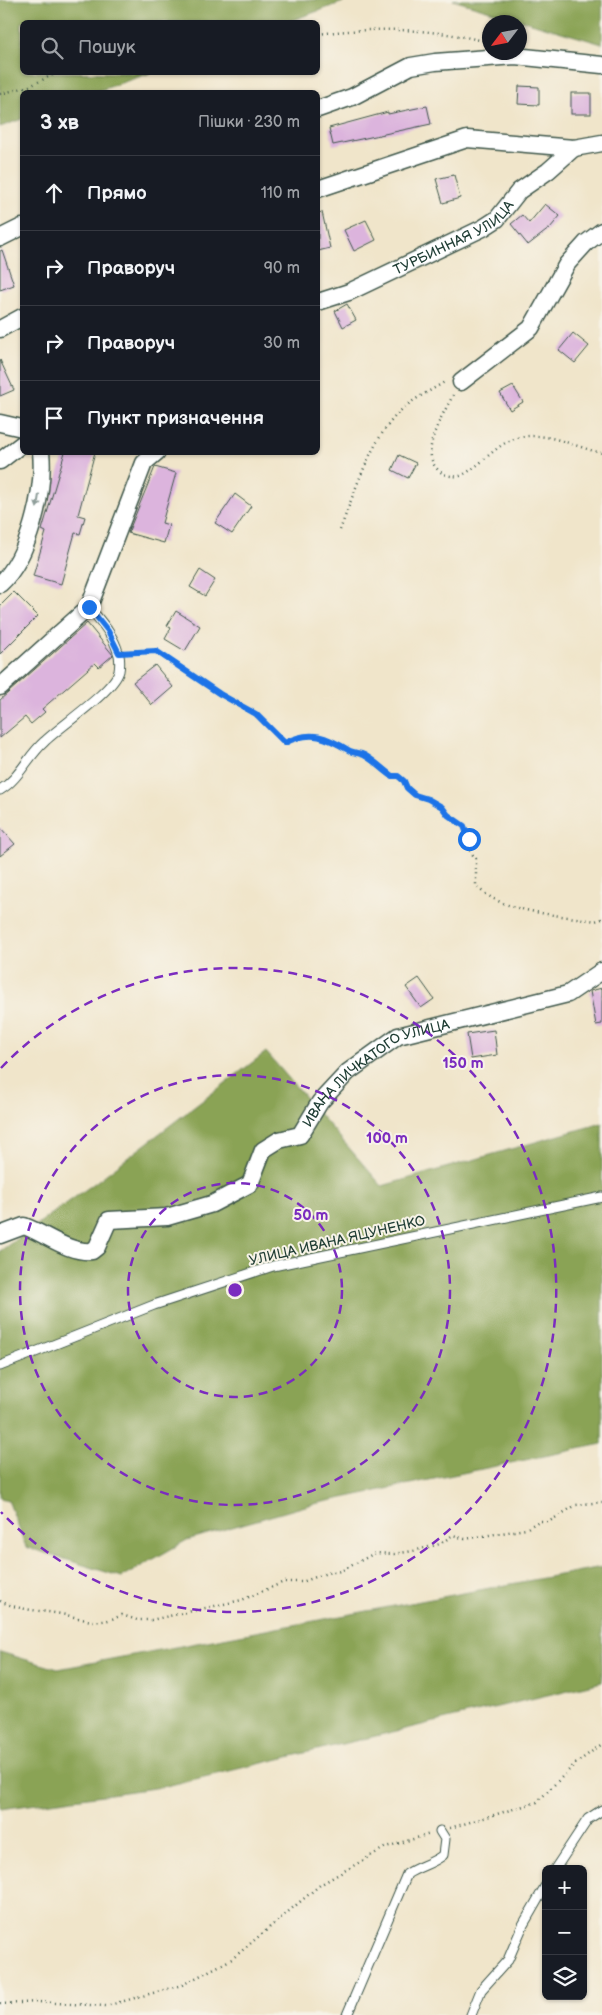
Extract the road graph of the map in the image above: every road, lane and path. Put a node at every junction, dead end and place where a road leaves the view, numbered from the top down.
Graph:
1 (320, 34) edge
2 (482, 41) edge
3 (602, 65) edge
4 (52, 75) edge
5 (0, 94) edge
6 (320, 108) edge
7 (602, 143) edge
8 (574, 148) junction
9 (320, 188) edge
10 (20, 228) edge
11 (602, 231) edge
12 (0, 238) edge
13 (320, 301) edge
14 (20, 318) edge
15 (0, 329) edge
16 (461, 382) junction
17 (0, 423) edge
18 (20, 428) edge
19 (20, 446) edge
20 (602, 453) edge
21 (40, 455) edge
22 (153, 455) edge
23 (0, 461) edge
24 (340, 530) dead end
25 (0, 584) edge
26 (89, 607) junction
27 (119, 653) junction
28 (0, 687) edge
29 (0, 790) edge
30 (602, 919) edge
31 (602, 971) edge
32 (602, 1197) edge
33 (0, 1235) edge
34 (0, 1366) edge
35 (602, 1502) edge
36 (0, 1601) edge
37 (602, 1744) edge
38 (602, 1810) edge
39 (440, 1831) junction
40 (558, 1865) edge
41 (542, 1892) edge
42 (0, 2004) edge
43 (347, 2015) edge
44 (470, 2015) edge

1 - 2 path
3 - 6 street
4 - 5 path
7 - 8 street
8 - 9 street
8 - 13 street, ТУРБИННАЯ УЛИЦА
10 - 12 street
11 - 16 street
14 - 15 street
16 - 20 path
16 - 24 path
17 - 18 street
19 - 23 street
21 -> 25 street
22 - 26 street
26 - 27 lane
26 - 28 street
27 - 29 lane
27 - 30 path
31 - 33 street, ИВАНА ЛИЧКАТОГО УЛИЦА
32 - 34 lane, УЛИЦА ИВАНА ЯЦУНЕНКО
35 - 36 path
37 - 39 path
38 - 40 lane
39 - 42 path
39 - 43 lane
41 - 44 lane

